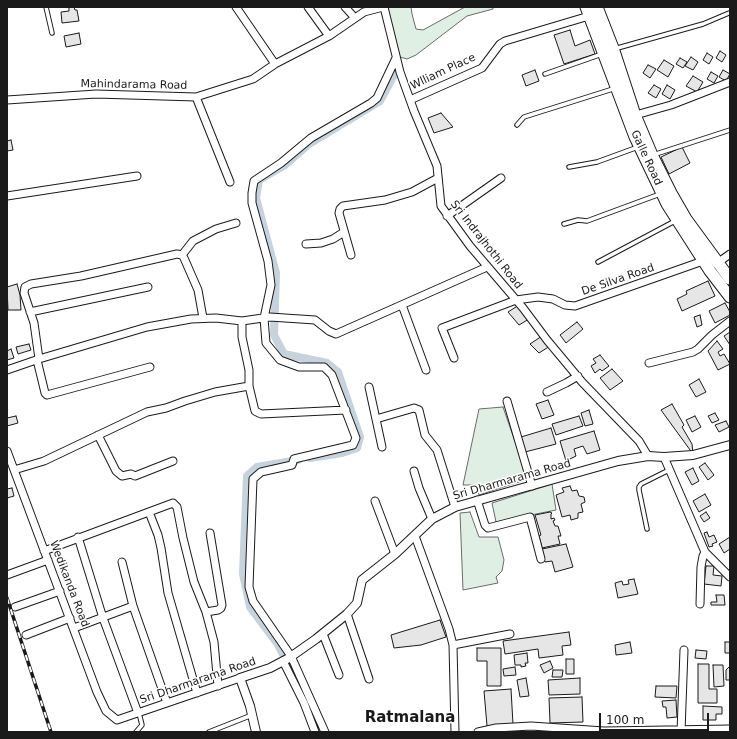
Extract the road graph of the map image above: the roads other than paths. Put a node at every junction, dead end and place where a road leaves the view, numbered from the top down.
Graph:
1 (46, 7) edge
2 (236, 7) edge
3 (308, 7) edge
4 (345, 7) edge
5 (384, 7) edge
6 (597, 7) edge
7 (588, 11) edge
8 (729, 13) edge
9 (355, 18) junction
10 (52, 33) dead end
11 (329, 36) junction
12 (608, 52) junction
13 (396, 58) junction
14 (275, 64) junction
15 (545, 74) dead end
16 (730, 82) edge
17 (616, 88) junction
18 (196, 97) junction
19 (7, 100) edge
20 (410, 100) junction
21 (631, 116) junction
22 (517, 125) dead end
23 (730, 130) edge
24 (639, 147) junction
25 (652, 155) junction
26 (569, 167) dead end
27 (137, 176) dead end
28 (438, 178) junction
29 (501, 178) dead end
30 (230, 182) dead end
31 (662, 193) junction
32 (7, 196) edge
33 (447, 216) junction
34 (678, 219) junction
35 (236, 224) dead end
36 (564, 224) dead end
37 (344, 232) junction
38 (306, 244) dead end
39 (730, 254) edge
40 (182, 255) junction
41 (351, 255) dead end
42 (598, 262) dead end
43 (710, 264) junction
44 (487, 267) junction
45 (730, 279) edge
46 (148, 287) dead end
47 (730, 297) edge
48 (516, 300) junction
49 (402, 305) junction
50 (30, 312) junction
51 (267, 317) junction
52 (203, 318) junction
53 (242, 321) junction
54 (730, 321) edge
55 (454, 358) dead end
56 (38, 359) junction
57 (649, 363) dead end
58 (150, 367) dead end
59 (7, 370) edge
60 (426, 370) dead end
61 (578, 376) junction
62 (249, 386) junction
63 (369, 387) dead end
64 (547, 392) dead end
65 (507, 401) dead end
66 (346, 410) junction
67 (376, 419) junction
68 (98, 435) junction
69 (730, 445) edge
70 (382, 447) dead end
71 (7, 451) edge
72 (648, 456) junction
73 (664, 457) junction
74 (174, 461) dead end
75 (14, 470) junction
76 (669, 470) junction
77 (414, 471) dead end
78 (532, 486) junction
79 (477, 500) junction
80 (375, 501) dead end
81 (455, 507) junction
82 (149, 512) junction
83 (432, 519) junction
84 (647, 529) dead end
85 (210, 533) dead end
86 (415, 536) junction
87 (78, 538) junction
88 (44, 551) junction
89 (705, 552) junction
90 (395, 554) junction
91 (541, 559) dead end
92 (48, 560) junction
93 (122, 562) dead end
94 (7, 575) edge
95 (730, 577) edge
96 (60, 591) junction
97 (700, 604) dead end
98 (133, 606) junction
99 (15, 607) dead end
100 (206, 612) junction
101 (347, 614) junction
102 (70, 618) junction
103 (103, 618) junction
104 (74, 628) junction
105 (323, 634) junction
106 (510, 634) dead end
107 (26, 635) dead end
108 (453, 644) junction
109 (684, 650) dead end
110 (287, 659) junction
111 (339, 675) dead end
112 (240, 678) junction
113 (368, 679) dead end
114 (218, 686) junction
115 (197, 693) junction
116 (167, 703) junction
117 (138, 713) junction
118 (252, 715) junction
119 (117, 720) joint
120 (730, 729) edge
121 (604, 731) edge
122 (681, 731) edge
123 (136, 732) edge
124 (209, 732) edge
125 (256, 732) edge
126 (315, 732) edge
127 (325, 732) edge
128 (455, 732) edge
129 (478, 732) edge

1 - 10 lane
2 - 14 street
3 - 11 street
4 - 9 street
5 - 9 street, Mahindarama Road
5 - 13 street, Sri Indrajhothi Road
6 - 12 highway, Galle Road
7 - 12 highway, Galle Road
7 - 20 street, Wlliam Place
8 - 12 lane
9 - 11 street, Mahindarama Road
11 - 14 street, Mahindarama Road
12 - 15 lane
12 - 17 highway, Galle Road
12 - 21 highway, Galle Road
13 - 20 street, Sri Indrajhothi Road
13 - 51 street
14 - 18 street, Mahindarama Road
16 - 21 street
17 - 21 highway, Galle Road
17 - 22 lane
18 - 19 street, Mahindarama Road
18 - 30 street
20 - 28 street, Sri Indrajhothi Road
21 - 24 highway, Galle Road
21 - 25 highway, Galle Road
23 - 25 lane
24 - 26 lane
24 - 31 highway, Galle Road
25 - 43 highway, Galle Road
27 - 32 street
28 - 33 street, Sri Indrajhothi Road
28 - 37 street
29 - 33 street
31 - 34 highway, Galle Road
31 - 36 lane
33 - 44 street, Sri Indrajhothi Road
34 - 42 lane
34 - 43 highway, Galle Road
35 - 40 street
37 - 38 street
37 - 41 street
39 - 43 street, De Silva Road
40 - 50 street
40 - 52 street
43 - 45 highway, Galle Road
43 - 47 highway, Galle Road
43 - 48 street, De Silva Road
44 - 48 street, Sri Indrajhothi Road
44 - 49 street
46 - 50 street
48 - 55 street, De Silva Road
48 - 61 street, Sri Indrajhothi Road
49 - 51 street
49 - 60 street
50 - 56 street
51 - 53 street
51 - 66 street
52 - 53 street
52 - 56 street
53 - 62 street
54 - 57 street
56 - 58 street
56 - 59 street
61 - 64 street
61 - 72 street, Sri Indrajhothi Road
62 - 66 street
62 - 68 street
63 - 67 street
65 - 78 street
66 - 110 street
67 - 70 street
67 - 81 street
68 - 74 street
68 - 75 street
69 - 73 street, Sri Dharmarama Road
71 - 75 street, Wedikanda Road
72 - 73 street, Sri Dharmarama Road
72 - 78 street, Sri Dharmarama Road
73 - 76 street
75 - 88 street, Wedikanda Road
76 - 84 lane
76 - 89 street
77 - 83 street
78 - 79 street, Sri Dharmarama Road
79 - 81 street, Sri Dharmarama Road
79 - 91 street
80 - 90 street
81 - 83 street, Sri Dharmarama Road
82 - 87 street
82 - 100 street
82 - 115 street
83 - 86 street, Sri Dharmarama Road
85 - 100 street
86 - 90 street, Sri Dharmarama Road
86 - 108 street
87 - 88 street
87 - 103 street
88 - 92 street, Wedikanda Road
89 - 95 street
89 - 97 street
90 - 101 street, Sri Dharmarama Road
92 - 94 street
92 - 96 street, Wedikanda Road
93 - 98 street
96 - 99 street
96 - 102 street, Wedikanda Road
98 - 103 street
98 - 116 street
100 - 114 street
101 - 105 street, Sri Dharmarama Road
101 - 113 street
102 - 104 street, Wedikanda Road
102 - 107 street
103 - 104 street
103 - 117 street
104 - 119 street, Wedikanda Road
105 - 110 street, Sri Dharmarama Road
105 - 111 street
106 - 108 street
108 - 128 street
109 - 122 street
110 - 112 street, Sri Dharmarama Road
110 - 126 street
110 - 127 street
112 - 114 street, Sri Dharmarama Road
112 - 118 street
114 - 115 street, Sri Dharmarama Road
115 - 116 street, Sri Dharmarama Road
116 - 117 street, Sri Dharmarama Road
117 - 119 street, Sri Dharmarama Road
117 - 123 lane
118 - 124 lane
118 - 125 street
120 - 122 street
121 - 122 street
121 - 129 street

